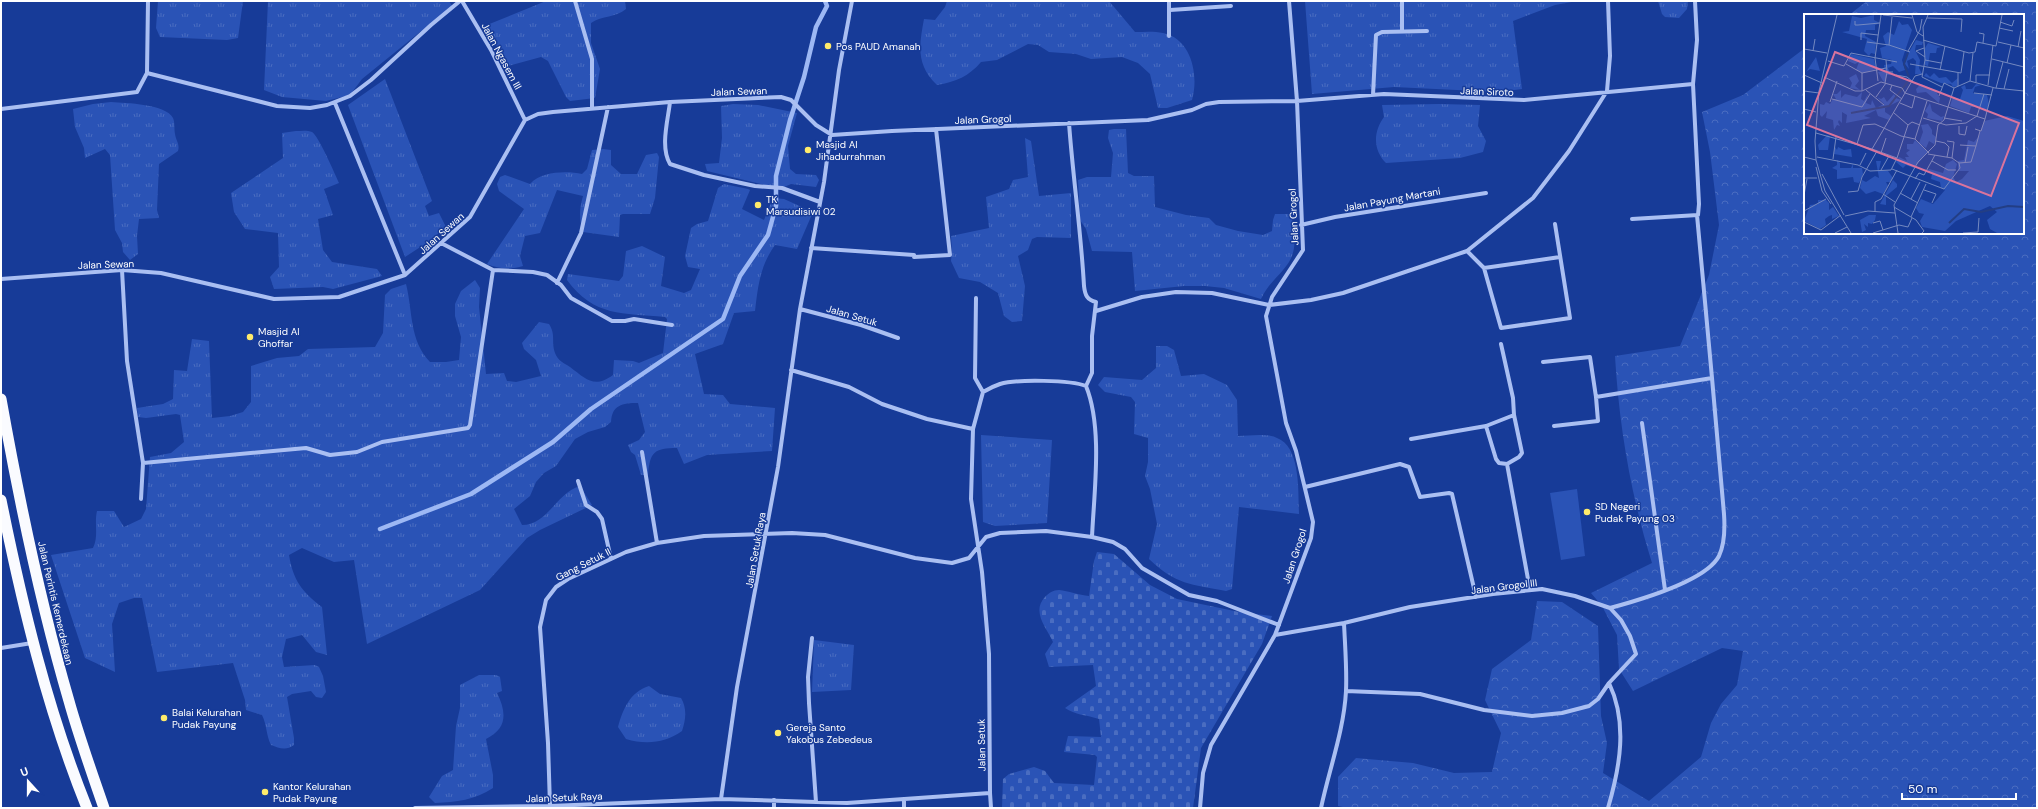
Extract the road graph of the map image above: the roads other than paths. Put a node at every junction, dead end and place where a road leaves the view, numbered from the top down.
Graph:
1 (148, 1) edge
2 (461, 1) edge
3 (575, 1) edge
4 (852, 1) edge
5 (1170, 1) edge
6 (1289, 1) edge
7 (1402, 1) edge
8 (1608, 1) edge
9 (1695, 1) edge
10 (1231, 6) dead end
11 (1170, 10) junction
12 (1427, 30) dead end
13 (1402, 31) junction
14 (1169, 36) dead end
15 (147, 73) junction
16 (1693, 84) junction
17 (1607, 91) junction
18 (1373, 95) junction
19 (1297, 101) junction
20 (670, 102) junction
21 (335, 103) junction
22 (608, 107) junction
23 (592, 108) junction
24 (1, 109) edge
25 (525, 120) junction
26 (1069, 123) junction
27 (936, 129) junction
28 (832, 135) junction
29 (1486, 193) dead end
30 (820, 202) junction
31 (1697, 215) junction
32 (1632, 219) dead end
33 (1554, 224) dead end
34 (1301, 225) junction
35 (441, 243) junction
36 (811, 248) junction
37 (1467, 251) junction
38 (1560, 257) junction
39 (1484, 268) junction
40 (122, 270) junction
41 (493, 270) junction
42 (405, 275) junction
43 (1, 279) edge
44 (557, 283) junction
45 (976, 298) dead end
46 (1269, 305) junction
47 (800, 309) junction
48 (1096, 311) junction
49 (672, 324) dead end
50 (898, 338) dead end
51 (1501, 344) dead end
52 (1543, 362) dead end
53 (792, 370) junction
54 (1712, 378) junction
55 (1086, 386) junction
56 (983, 392) junction
57 (1596, 397) junction
58 (1, 399) edge
59 (1514, 416) junction
60 (1642, 423) dead end
61 (1486, 426) junction
62 (1554, 426) dead end
63 (973, 429) junction
64 (1411, 439) dead end
65 (642, 452) dead end
66 (143, 463) junction
67 (1507, 464) junction
68 (578, 481) dead end
69 (1305, 487) junction
70 (141, 499) dead end
71 (1, 500) edge
72 (766, 535) junction
73 (1092, 537) junction
74 (657, 543) junction
75 (978, 546) junction
76 (32, 556) junction
77 (611, 559) junction
78 (13, 560) junction
79 (1530, 590) junction
80 (1665, 590) junction
81 (1476, 597) junction
82 (1610, 608) junction
83 (1344, 623) junction
84 (1279, 625) junction
85 (1275, 635) junction
86 (812, 638) dead end
87 (35, 643) junction
88 (1, 648) edge
89 (1609, 683) junction
90 (1346, 691) junction
91 (89, 764) junction
92 (71, 769) junction
93 (990, 793) junction
94 (721, 799) junction
95 (904, 799) junction
96 (774, 800) junction
97 (816, 802) junction
98 (550, 806) junction
99 (588, 806) edge
100 (87, 808) edge
101 (104, 808) edge
102 (416, 808) edge
103 (774, 808) edge
104 (904, 808) edge
105 (991, 808) edge
106 (1200, 808) edge
107 (1321, 808) edge
108 (1608, 808) edge

1 - 15 street
2 - 21 street
2 - 25 street, Jalan Ngasem III
3 - 23 street
4 - 28 street, Jalan Setuk Raya
5 - 11 street
6 - 19 street
7 - 13 street
8 - 17 street
9 - 16 street
10 - 11 street
11 - 14 street
12 - 13 street
13 - 18 street
15 - 21 street
15 - 24 street
16 - 17 street, Jalan Siroto
16 - 31 street
17 - 18 street, Jalan Siroto
17 - 37 street
18 - 19 street, Jalan Siroto
19 - 26 street, Jalan Grogol
19 - 34 street, Jalan Grogol
20 - 22 street, Jalan Sewan
20 - 28 street, Jalan Sewan
20 - 30 street
21 - 42 street
22 - 23 street, Jalan Sewan
22 - 44 street
23 - 25 street, Jalan Sewan
25 - 35 street, Jalan Sewan
26 - 27 street, Jalan Grogol
26 - 48 street
27 - 28 street, Jalan Grogol
27 - 36 street
28 - 30 street, Jalan Setuk Raya
29 - 34 street, Jalan Payung Martani
30 - 36 street, Jalan Setuk Raya
31 - 32 street
31 - 54 street
33 - 38 street
34 - 46 street, Jalan Grogol
35 - 41 street
35 - 42 street, Jalan Sewan
36 - 47 street, Jalan Setuk Raya
37 - 39 street
37 - 46 street
38 - 39 street
38 - 39 street
40 - 42 street, Jalan Sewan
40 - 43 street, Jalan Sewan
40 - 66 street
41 - 44 street
41 - 66 street
44 - 49 street
45 - 56 street
46 - 48 street
46 - 69 street, Jalan Grogol
47 - 50 street, Jalan Setuk
47 - 53 street, Jalan Setuk Raya
48 - 55 street
51 - 59 street
52 - 57 street
53 - 63 street
53 - 72 street, Jalan Setuk Raya
54 - 57 street
54 - 80 street
55 - 56 street
55 - 73 street
56 - 63 street, Jalan Setuk
57 - 62 street
58 - 76 highway, Jalan Perintis Kemerdekaan
59 - 61 street
59 - 67 street
60 - 80 street
61 - 64 street
61 - 67 street
63 - 75 street, Jalan Setuk
65 - 74 street
66 - 70 street
67 - 79 street
68 - 77 street
69 - 81 street
69 - 84 street, Jalan Grogol
71 - 78 highway
72 - 74 street, Gang Setuk II
72 - 75 street, Gang Setuk II
72 - 94 street, Jalan Setuk Raya
73 - 75 street, Gang Setuk II
73 - 84 street, Gang Setuk II
74 - 77 street, Gang Setuk II
75 - 93 street, Jalan Setuk
76 - 78 highway
76 - 91 highway, Jalan Perintis Kemerdekaan
77 - 98 street, Gang Setuk II
78 - 87 highway
79 - 81 street, Jalan Grogol III
79 - 82 street, Jalan Grogol III
80 - 82 street
81 - 83 street, Jalan Grogol III
82 - 89 street
83 - 85 street, Jalan Grogol III
83 - 90 street
84 - 85 street, Jalan Grogol
85 - 106 street, Jalan Grogol
86 - 97 street
87 - 88 street
87 - 92 highway
89 - 90 street
89 - 108 street
90 - 107 street
91 - 92 highway
91 - 101 highway, Jalan Perintis Kemerdekaan
92 - 100 highway
93 - 95 street
93 - 105 street, Jalan Setuk
94 - 96 street
94 - 99 street, Jalan Setuk Raya
95 - 97 street
95 - 104 street
96 - 97 street
96 - 103 street
98 - 99 street, Jalan Setuk Raya
98 - 102 street, Jalan Setuk Raya

